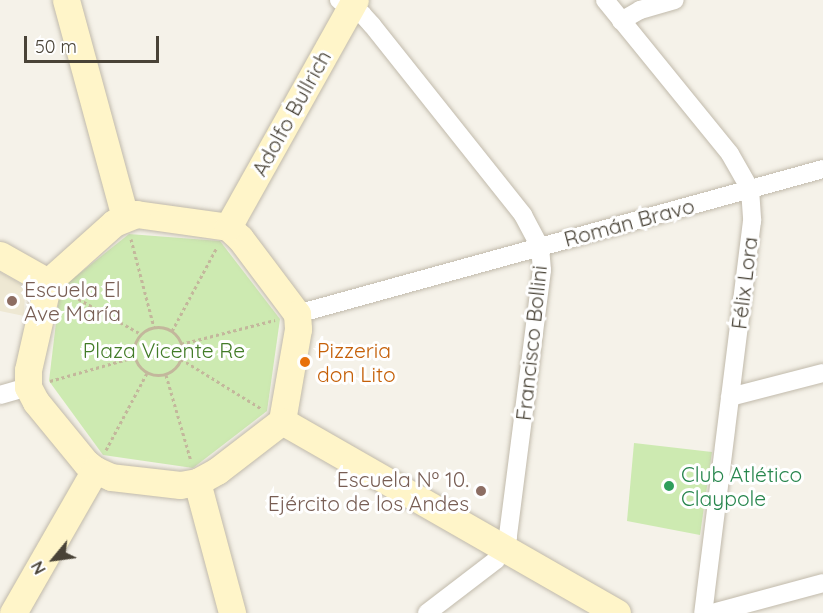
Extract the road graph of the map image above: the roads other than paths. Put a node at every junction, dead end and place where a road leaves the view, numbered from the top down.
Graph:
1 (66, 0) edge
2 (605, 0) edge
3 (675, 0) edge
4 (348, 2) edge
5 (621, 21) junction
6 (823, 169) edge
7 (750, 189) junction
8 (125, 217) junction
9 (228, 227) junction
10 (540, 247) junction
11 (0, 255) edge
12 (48, 282) junction
13 (297, 315) junction
14 (823, 373) edge
15 (28, 387) junction
16 (0, 395) edge
17 (730, 397) junction
18 (282, 421) junction
19 (95, 470) junction
20 (197, 482) junction
21 (502, 550) junction
22 (823, 583) edge
23 (13, 613) edge
24 (232, 613) edge
25 (426, 613) edge
26 (617, 613) edge
27 (703, 613) edge
28 (712, 613) edge

1 - 8 street
2 - 5 street, Félix Lora
3 - 5 street
4 - 9 street, Adolfo Bullrich
4 - 10 street, Francisco Bollini
5 - 7 street, Félix Lora
6 - 7 street, Román Bravo
7 - 10 street, Román Bravo
7 - 17 street, Félix Lora
8 - 9 street
8 - 12 street
9 - 13 street
10 - 13 street, Román Bravo
10 - 21 street, Francisco Bollini
11 - 12 street
12 - 15 street
13 - 18 street
14 - 17 street
15 - 16 street
15 - 19 street
17 - 27 street, Félix Lora
18 - 20 street
18 - 21 street
19 - 20 street
19 - 23 street
20 - 24 street
21 - 25 street, Francisco Bollini
21 - 26 street
22 - 28 street

